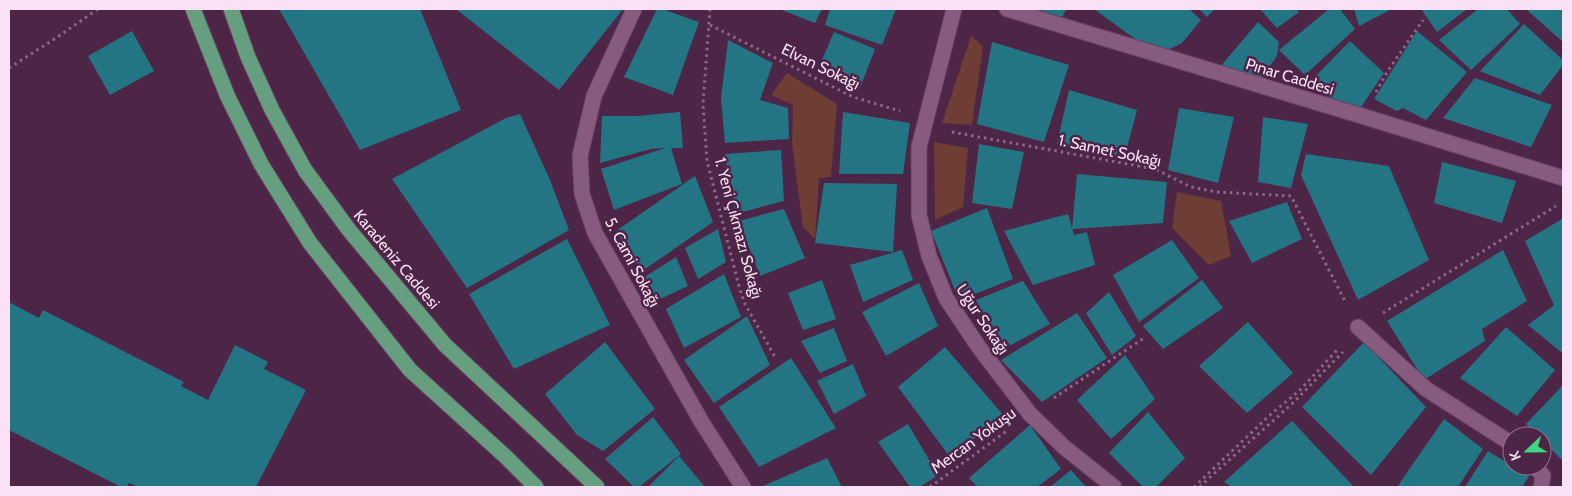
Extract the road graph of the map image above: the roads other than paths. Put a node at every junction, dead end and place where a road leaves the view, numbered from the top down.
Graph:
1 (193, 9) edge
2 (231, 9) edge
3 (634, 9) edge
4 (954, 9) edge
5 (1007, 9) edge
6 (1563, 178) edge
7 (1361, 329) road end
8 (1502, 438) edge
9 (536, 487) edge
10 (598, 487) edge
11 (743, 487) edge
12 (1114, 487) edge

1 - 9 main road
2 - 10 main road, Karadeniz Caddesi
3 - 11 street, 5. Cami Sokağı
4 - 12 street, Uğur Sokağı
5 - 6 street, Pınar Caddesi
7 - 8 street

